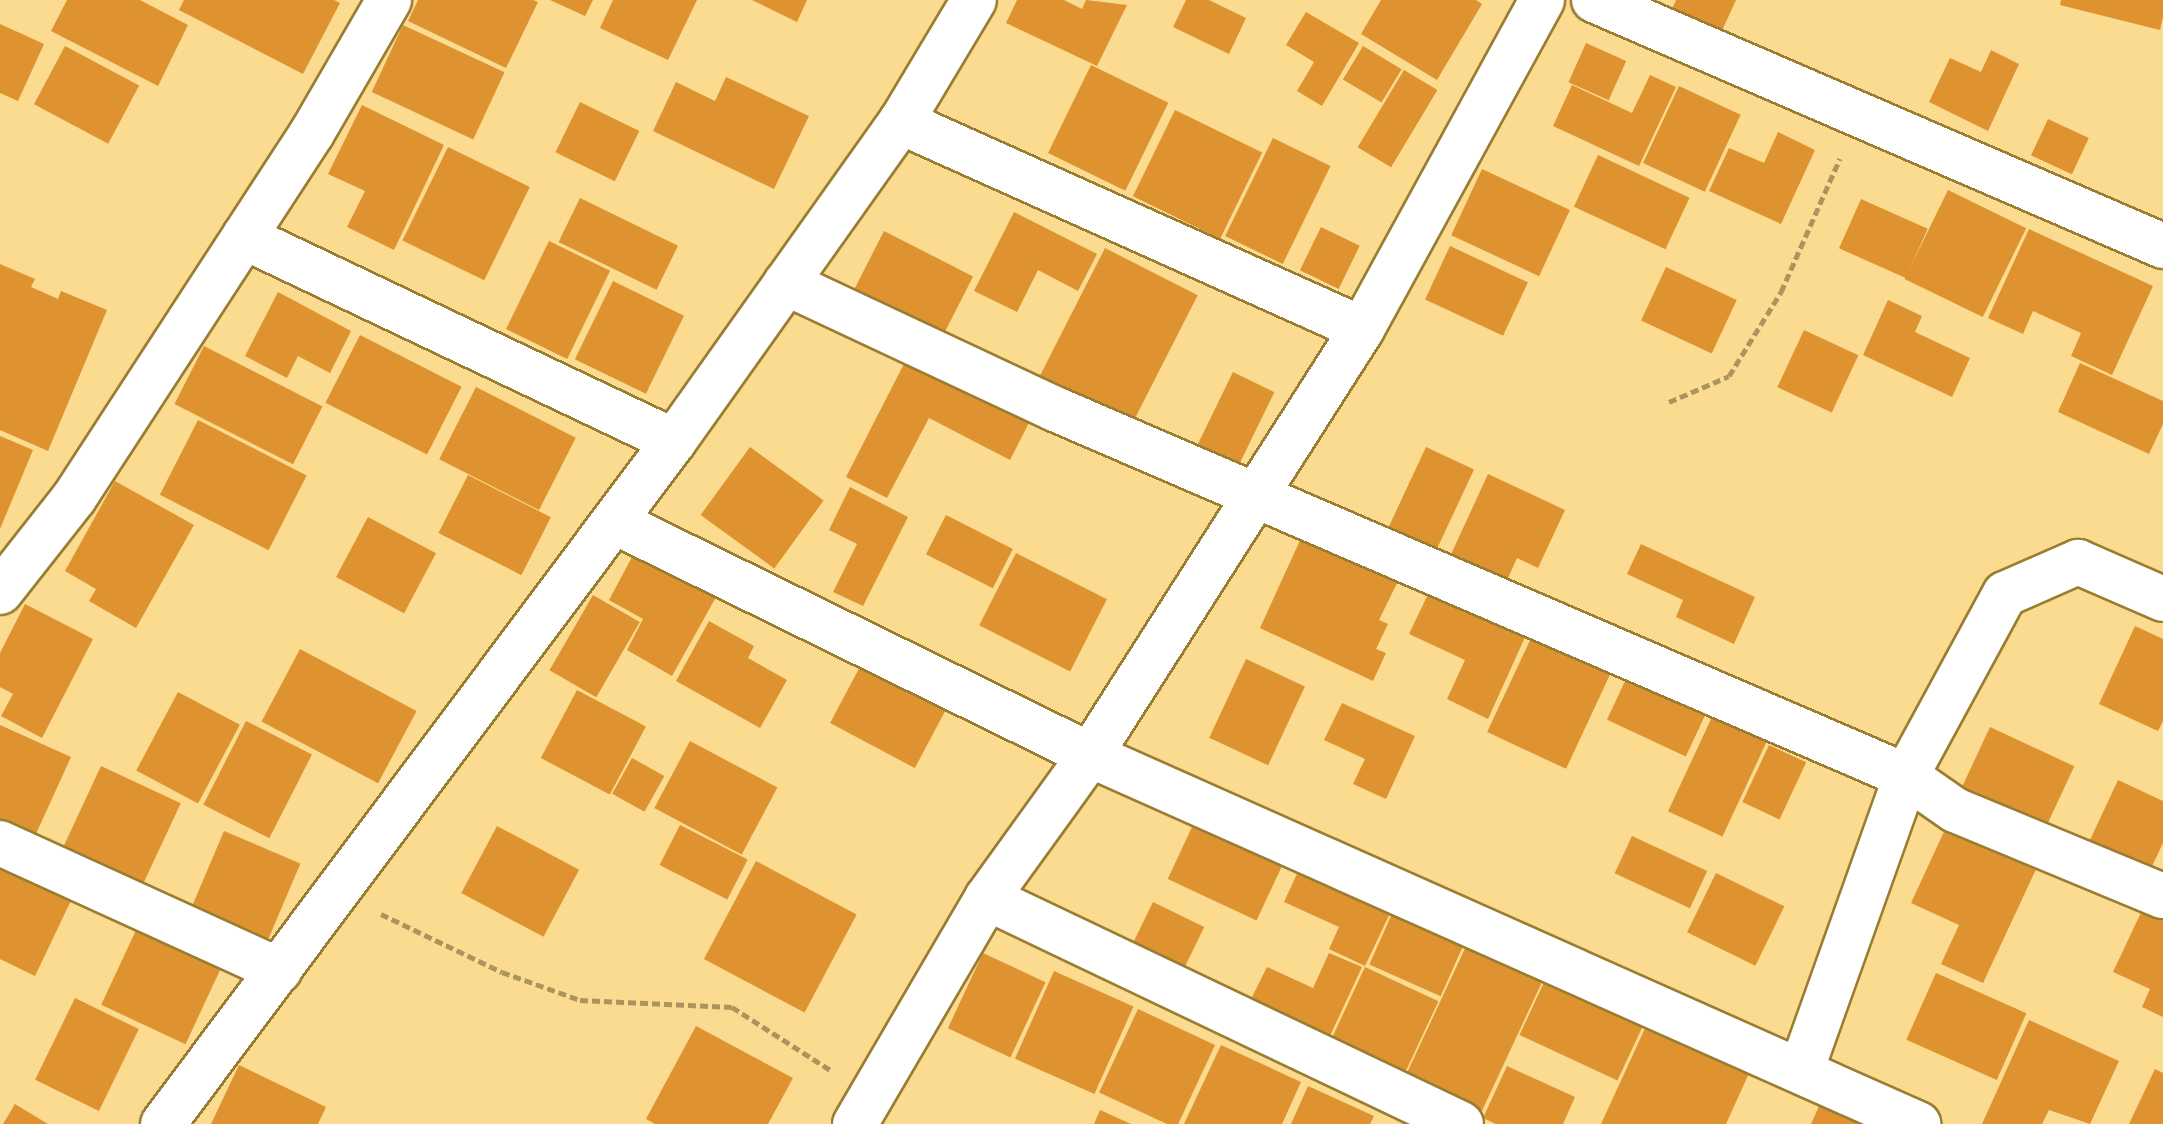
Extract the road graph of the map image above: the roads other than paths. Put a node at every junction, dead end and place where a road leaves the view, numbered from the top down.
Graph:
1 (389, 0) edge
2 (974, 0) edge
3 (1542, 0) edge
4 (1594, 0) edge
5 (901, 122) junction
6 (244, 237) junction
7 (2163, 246) edge
8 (786, 283) junction
9 (1362, 329) junction
10 (674, 441) junction
11 (1256, 495) junction
12 (615, 522) junction
13 (0, 592) edge
14 (2163, 599) edge
15 (1090, 755) junction
16 (1906, 776) junction
17 (0, 843) edge
18 (2163, 896) edge
19 (987, 898) junction
20 (279, 970) junction
21 (1801, 1071) junction
22 (863, 1110) edge
23 (163, 1124) edge
24 (1461, 1124) edge
25 (1918, 1124) edge

1 - 6 street
2 - 5 street
3 - 9 street
4 - 7 street
5 - 8 street
5 - 9 street
6 - 10 street
6 - 13 street
8 - 10 street
8 - 11 street
9 - 11 street
10 - 12 street
11 - 15 street
11 - 16 street
12 - 15 street
12 - 20 street
14 - 16 street
15 - 19 street
15 - 21 street
16 - 18 street
16 - 21 street
17 - 20 street
19 - 22 street
19 - 24 street
20 - 23 street
21 - 25 street

